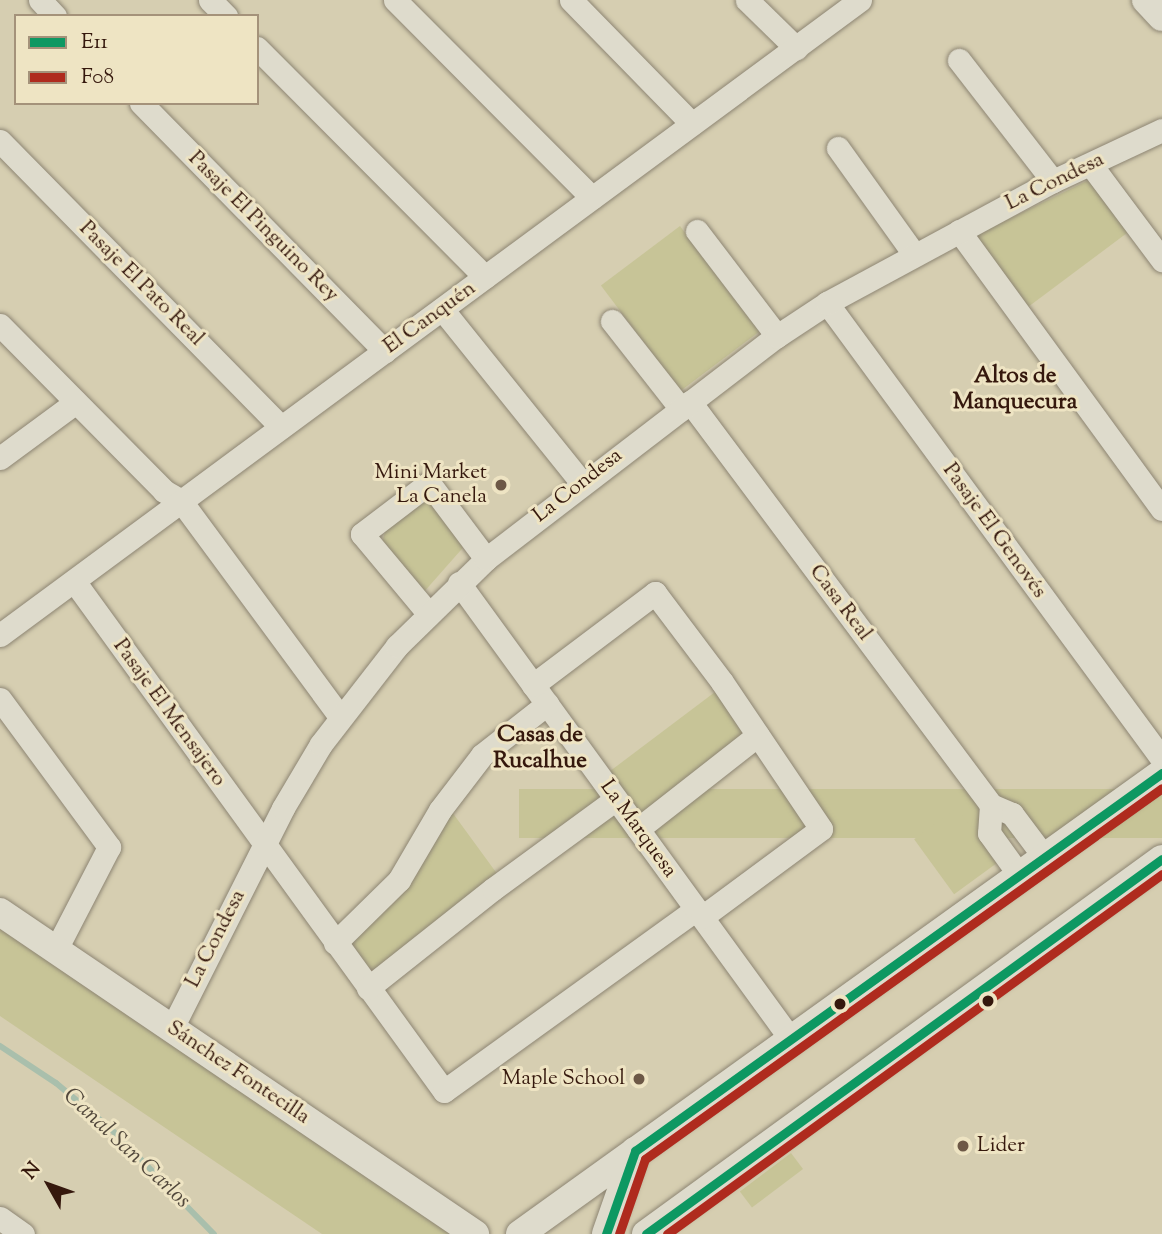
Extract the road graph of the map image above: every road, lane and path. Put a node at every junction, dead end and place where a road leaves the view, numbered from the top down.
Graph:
1 (40, 0) edge
2 (210, 0) edge
3 (395, 0) edge
4 (570, 0) edge
5 (747, 0) edge
6 (860, 0) edge
7 (1146, 0) edge
8 (53, 14) edge
9 (224, 14) edge
10 (1162, 17) edge
11 (796, 48) junction
12 (259, 50) edge
13 (959, 60) dead end
14 (143, 105) edge
15 (692, 124) junction
16 (1162, 130) edge
17 (0, 141) edge
18 (838, 148) dead end
19 (1091, 165) junction
20 (1054, 181) junction
21 (592, 198) junction
22 (697, 231) dead end
23 (959, 231) junction
24 (914, 254) junction
25 (1162, 260) edge
26 (485, 277) junction
27 (827, 303) junction
28 (442, 309) junction
29 (612, 321) dead end
30 (0, 325) edge
31 (777, 336) junction
32 (385, 351) junction
33 (76, 402) junction
34 (685, 405) junction
35 (281, 427) junction
36 (0, 457) edge
37 (582, 483) junction
38 (181, 501) junction
39 (1162, 509) edge
40 (486, 559) junction
41 (74, 581) junction
42 (459, 583) junction
43 (428, 613) junction
44 (0, 635) edge
45 (533, 685) junction
46 (0, 699) edge
47 (547, 704) junction
48 (340, 717) junction
49 (758, 735) junction
50 (1162, 759) edge
51 (1162, 773) edge
52 (616, 799) junction
53 (991, 805) junction
54 (638, 829) junction
55 (264, 845) junction
56 (1045, 858) junction
57 (1162, 859) edge
58 (1020, 876) junction
59 (0, 912) edge
60 (699, 913) junction
61 (335, 943) junction
62 (55, 951) junction
63 (368, 988) junction
64 (172, 1028) junction
65 (792, 1041) junction
66 (635, 1152) junction
67 (619, 1193) junction
68 (0, 1218) edge
69 (649, 1231) edge
70 (23, 1234) edge
71 (475, 1234) edge
72 (520, 1234) edge
73 (606, 1234) edge

1 - 8 street
2 - 9 street
3 - 21 street
4 - 15 street
5 - 11 street
6 - 11 street, El Canquén
7 - 10 street
11 - 15 street, El Canquén
12 - 26 street
13 - 20 street
14 - 32 street, Pasaje El Pinguino Rey
15 - 21 street, El Canquén
16 - 19 street, La Condesa
17 - 35 street, Pasaje El Pato Real
18 - 24 street
19 - 20 street, La Condesa
19 - 25 street
20 - 23 street, La Condesa
21 - 26 street, El Canquén
22 - 31 street
23 - 24 street, La Condesa
23 - 39 street
24 - 27 street, La Condesa
26 - 28 street, El Canquén
27 - 31 street, La Condesa
27 - 50 street, Pasaje El Genovés
28 - 32 street, El Canquén
28 - 37 street
29 - 34 street, Casa Real
30 - 33 street
31 - 34 street, La Condesa
32 - 35 street, El Canquén
33 - 36 street
33 - 38 street
34 - 37 street, La Condesa
34 - 53 street, Casa Real
35 - 38 street, El Canquén
37 - 40 street, La Condesa
38 - 41 street, El Canquén
38 - 48 street
40 - 42 street, La Condesa
40 - 43 street
41 - 44 street, El Canquén
41 - 55 street, Pasaje El Mensajero
42 - 43 street, La Condesa
42 - 45 street, La Marquesa
43 - 48 street, La Condesa
45 - 47 street, La Marquesa
45 - 49 street
46 - 62 street
47 - 52 street, La Marquesa
47 - 61 street
48 - 55 street, La Condesa
49 - 54 street
49 - 60 street
51 - 56 street
52 - 54 street, La Marquesa
52 - 63 street
53 - 56 street, Casa Real
53 - 58 street
54 - 60 street, La Marquesa
55 - 61 street, Pasaje El Mensajero
55 - 64 street, La Condesa
56 - 58 street
57 - 69 street
58 - 65 street
59 - 62 street, Sánchez Fontecilla
60 - 63 street, Pasaje El Mensajero
60 - 65 street, La Marquesa
61 - 63 street, Pasaje El Mensajero
62 - 64 street, Sánchez Fontecilla
64 - 71 street, Sánchez Fontecilla
65 - 66 street
66 - 67 street
66 - 72 street
67 - 69 street
67 - 73 street
68 - 70 street

